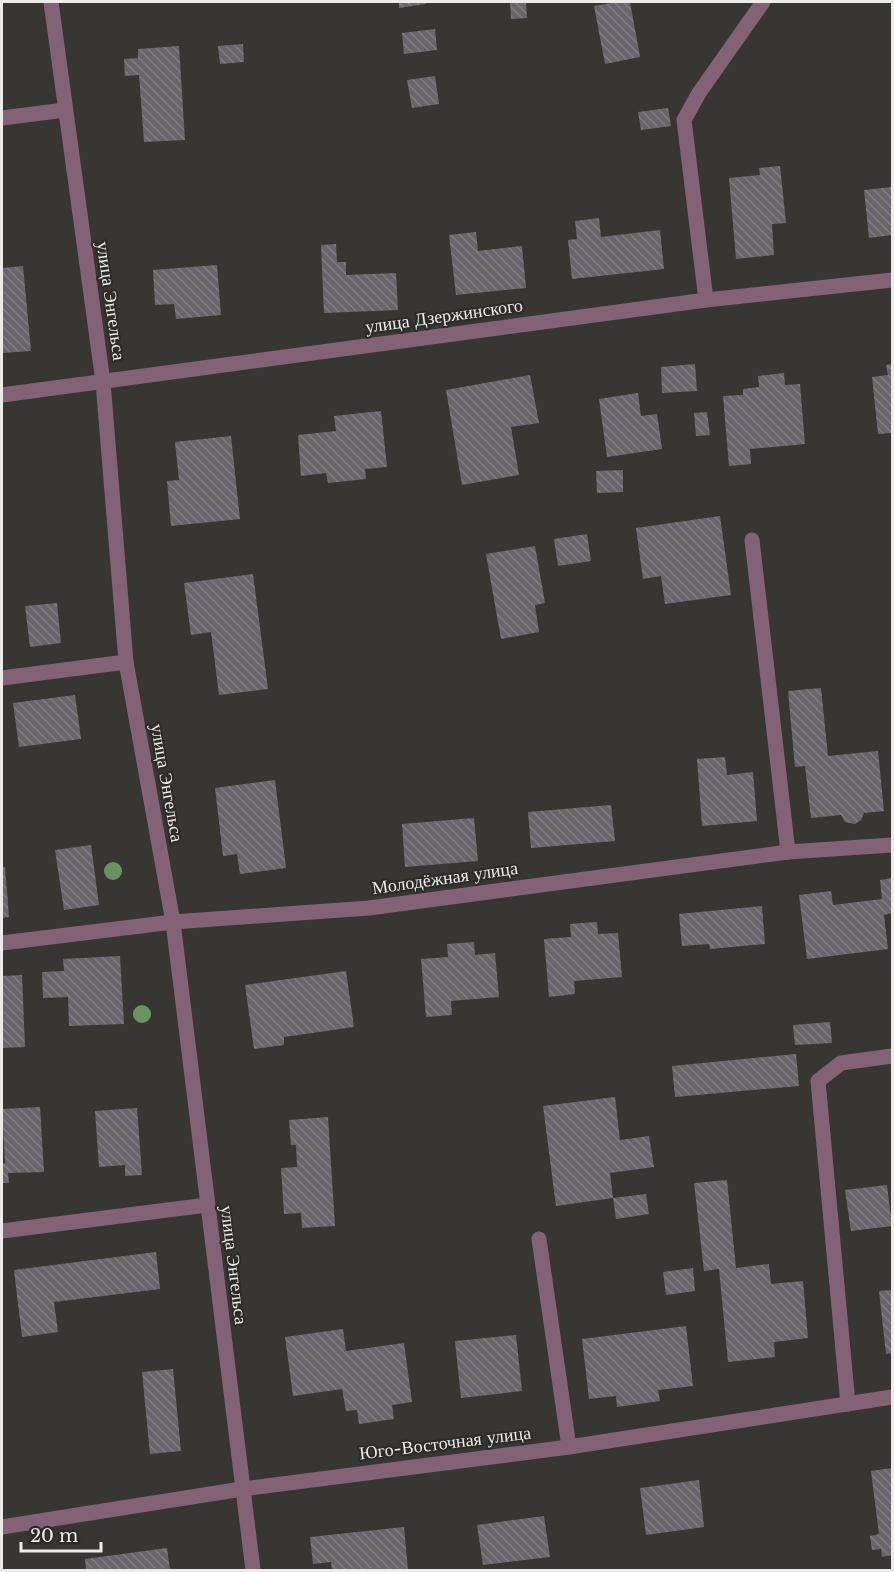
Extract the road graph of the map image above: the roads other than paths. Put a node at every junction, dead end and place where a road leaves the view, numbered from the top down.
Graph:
1 (51, 2) edge
2 (763, 2) edge
3 (65, 110) junction
4 (2, 118) edge
5 (892, 280) edge
6 (706, 300) junction
7 (103, 382) junction
8 (2, 394) edge
9 (752, 540) dead end
10 (126, 662) junction
11 (2, 678) edge
12 (892, 845) edge
13 (788, 852) junction
14 (173, 922) junction
15 (2, 943) edge
16 (892, 1056) edge
17 (207, 1205) junction
18 (2, 1231) edge
19 (539, 1239) dead end
20 (892, 1397) edge
21 (848, 1404) junction
22 (569, 1447) junction
23 (242, 1489) junction
24 (2, 1527) edge
25 (253, 1570) edge

1 - 3 street, улица Энгельса
2 - 6 street
3 - 4 street
3 - 7 street, улица Энгельса
5 - 6 street, улица Дзержинского
6 - 7 street, улица Дзержинского
7 - 8 street, улица Дзержинского
7 - 10 street, улица Энгельса
9 - 13 street
10 - 11 street
10 - 14 street, улица Энгельса
12 - 13 street, Молодёжная улица
13 - 14 street, Молодёжная улица
14 - 15 street, Молодёжная улица
14 - 17 street, улица Энгельса
16 - 21 street
17 - 18 street
17 - 23 street, улица Энгельса
19 - 22 street
20 - 21 street, Юго-Восточная улица
21 - 22 street, Юго-Восточная улица
22 - 23 street, Юго-Восточная улица
23 - 24 street, Юго-Восточная улица
23 - 25 street, улица Энгельса

